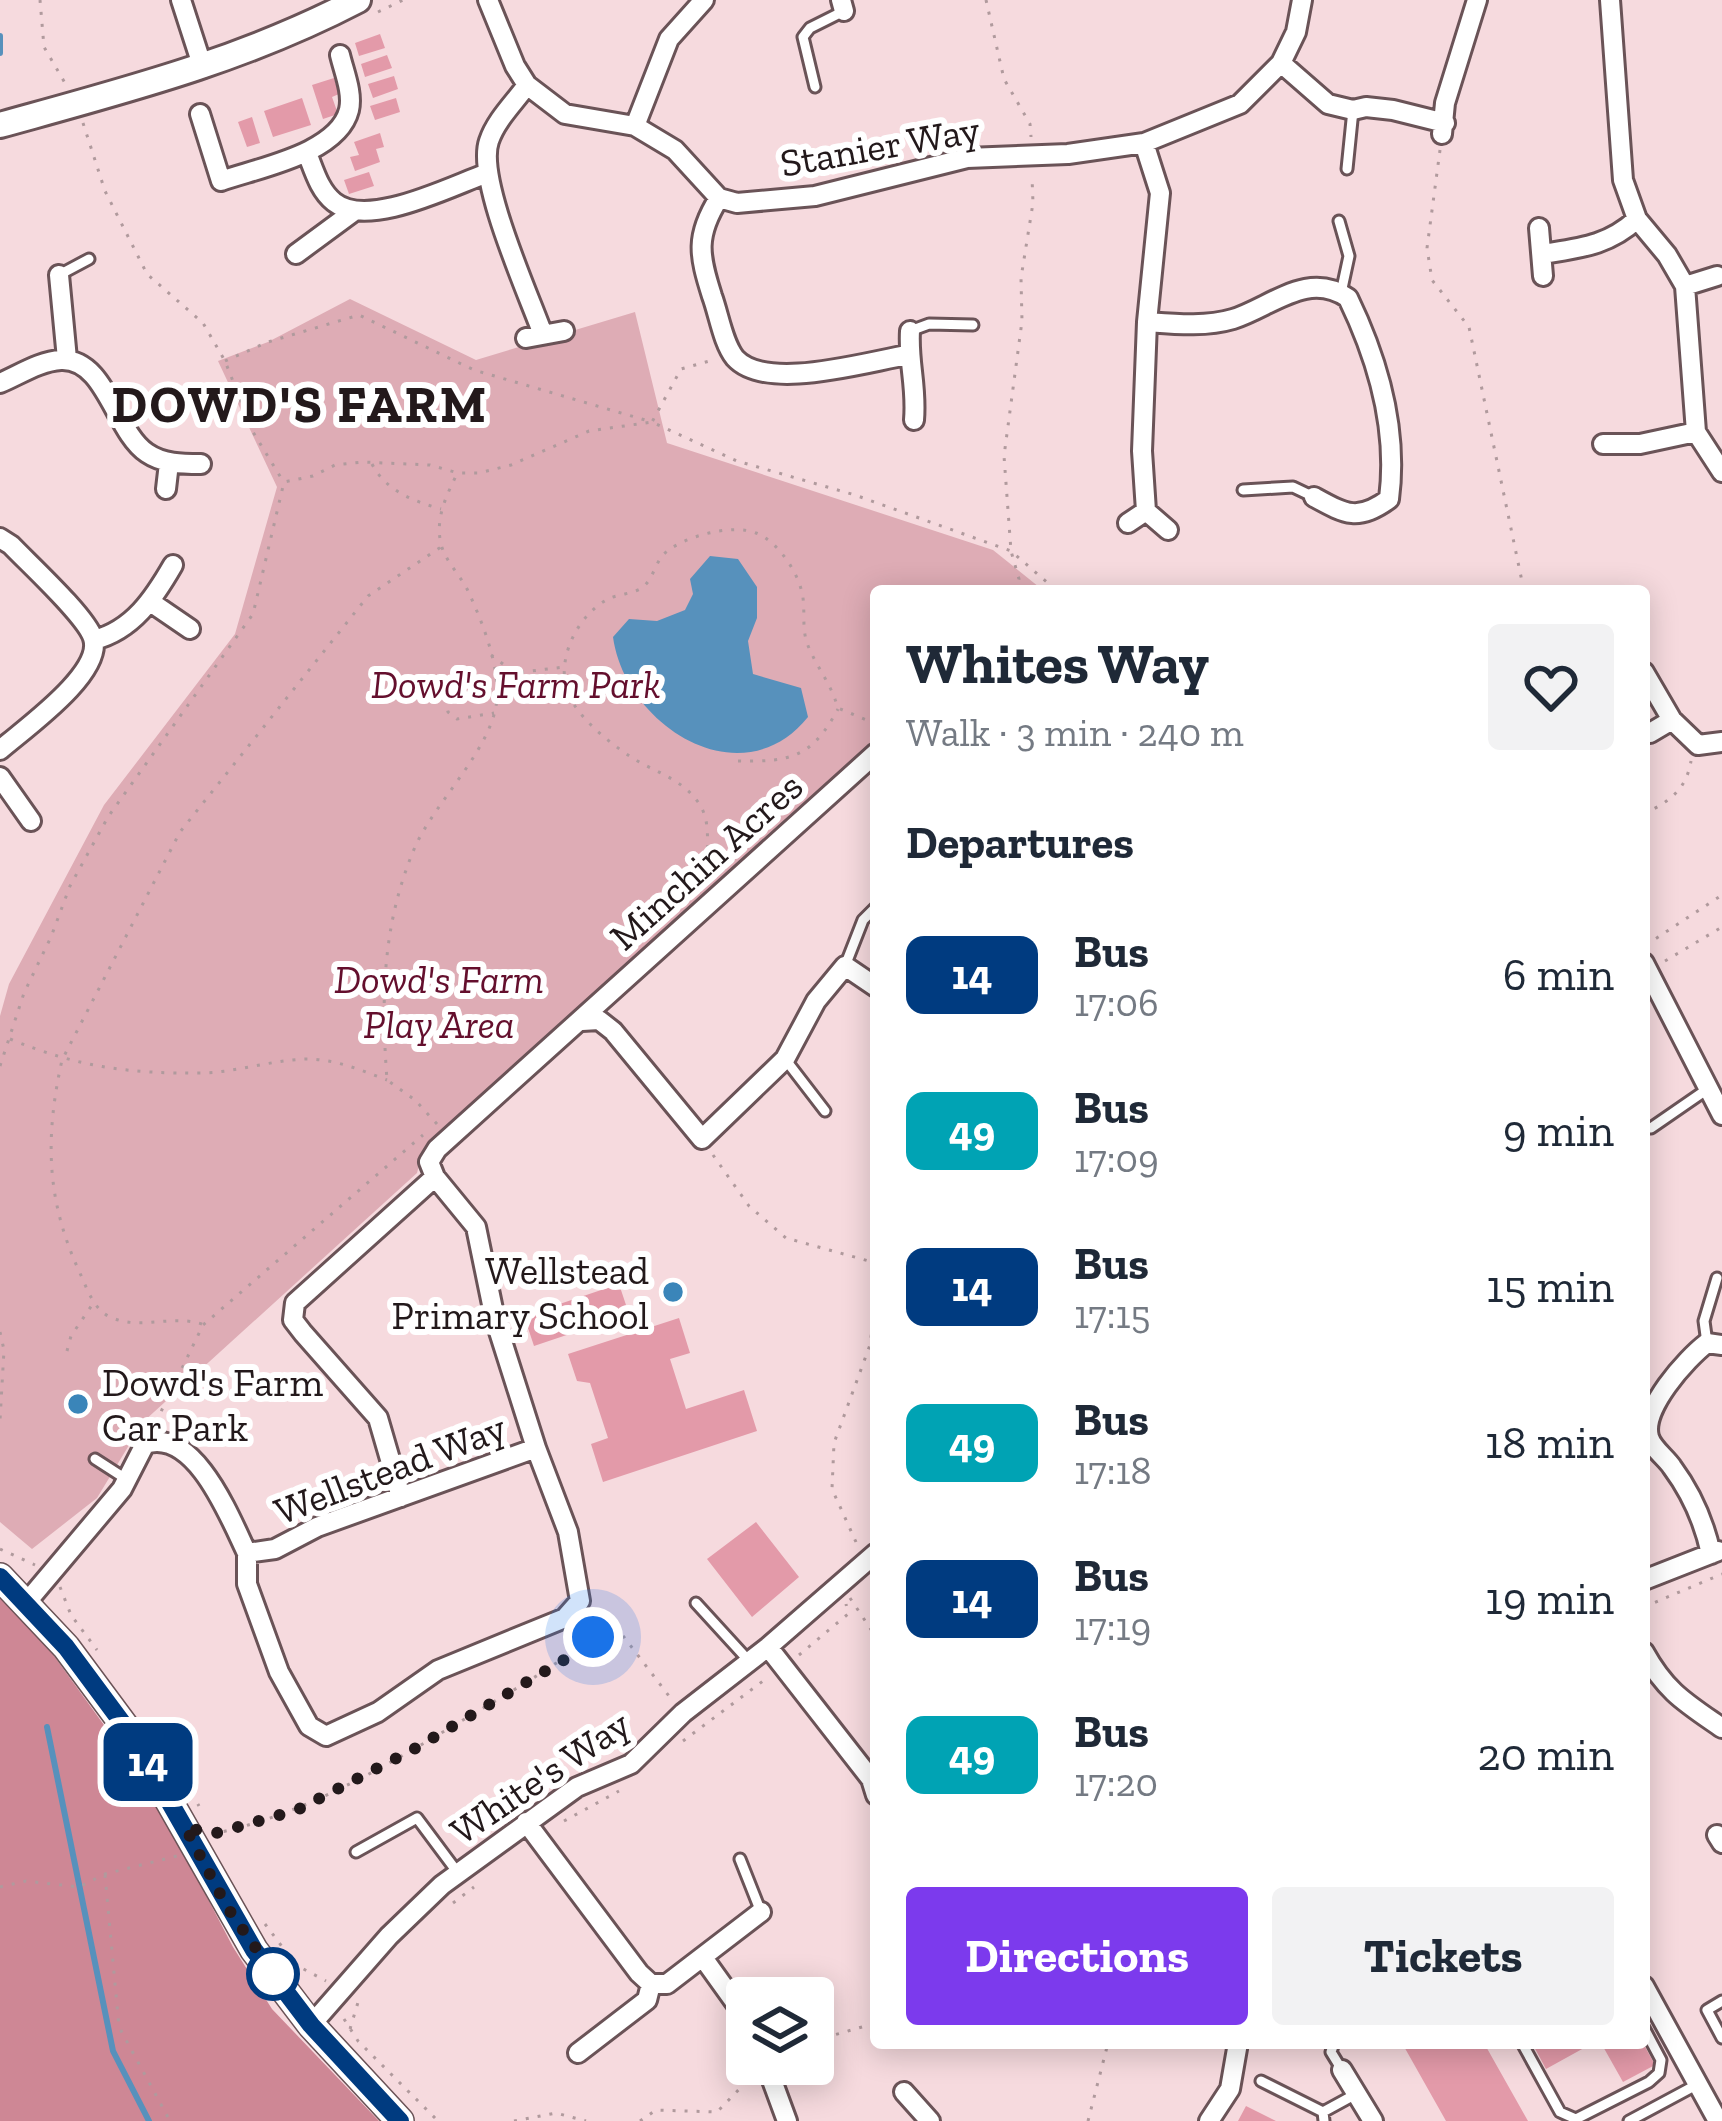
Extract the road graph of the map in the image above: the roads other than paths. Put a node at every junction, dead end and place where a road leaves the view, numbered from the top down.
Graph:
1 (182, 0) edge
2 (358, 0) edge
3 (488, 0) edge
4 (672, 0) edge
5 (704, 0) edge
6 (1303, 0) edge
7 (1477, 0) edge
8 (1610, 0) edge
9 (843, 5) edge
10 (687, 15) junction
11 (340, 55) dead end
12 (1281, 63) junction
13 (203, 68) junction
14 (527, 86) junction
15 (814, 87) dead end
16 (1359, 108) junction
17 (1467, 109) dead end
18 (200, 114) dead end
19 (1444, 120) junction
20 (0, 125) edge
21 (635, 126) junction
22 (1144, 143) junction
23 (307, 153) junction
24 (1347, 169) dead end
25 (485, 174) junction
26 (719, 198) junction
27 (353, 212) junction
28 (1636, 219) junction
29 (1339, 221) dead end
30 (1539, 228) dead end
31 (296, 254) dead end
32 (1542, 254) junction
33 (89, 259) dead end
34 (59, 275) joint
35 (1717, 275) dead end
36 (1543, 276) dead end
37 (1685, 286) junction
38 (1341, 293) junction
39 (1148, 322) junction
40 (973, 325) dead end
41 (564, 331) dead end
42 (910, 331) joint
43 (908, 355) junction
44 (67, 359) junction
45 (0, 383) edge
46 (914, 420) dead end
47 (1696, 432) junction
48 (1603, 444) dead end
49 (169, 463) junction
50 (201, 464) dead end
51 (1722, 472) edge
52 (166, 489) dead end
53 (1243, 490) dead end
54 (1314, 497) joint
55 (1146, 511) junction
56 (1342, 513) junction
57 (1128, 524) dead end
58 (1168, 530) dead end
59 (1333, 535) dead end
60 (0, 538) edge
61 (173, 565) dead end
62 (152, 603) junction
63 (190, 629) dead end
64 (94, 640) junction
65 (1650, 682) edge
66 (1672, 721) junction
67 (1650, 734) dead end
68 (1722, 742) edge
69 (0, 750) edge
70 (870, 758) edge
71 (0, 777) edge
72 (31, 821) dead end
73 (870, 913) edge
74 (845, 966) junction
75 (1650, 975) edge
76 (870, 985) edge
77 (582, 1021) junction
78 (785, 1059) junction
79 (1708, 1088) junction
80 (825, 1111) dead end
81 (1722, 1115) edge
82 (1651, 1128) dead end
83 (435, 1177) junction
84 (1717, 1278) dead end
85 (1714, 1344) edge
86 (1650, 1420) edge
87 (1650, 1442) edge
88 (536, 1448) junction
89 (95, 1459) dead end
90 (127, 1480) junction
91 (401, 1498) junction
92 (1717, 1552) edge
93 (247, 1553) junction
94 (870, 1558) edge
95 (0, 1577) edge
96 (1650, 1578) edge
97 (26, 1603) junction
98 (696, 1603) dead end
99 (768, 1647) junction
100 (749, 1661) junction
101 (1650, 1663) edge
102 (1718, 1718) edge
103 (870, 1778) edge
104 (526, 1822) junction
105 (356, 1852) dead end
106 (740, 1859) dead end
107 (458, 1873) junction
108 (761, 1912) joint
109 (704, 1959) junction
110 (651, 1984) junction
111 (726, 1990) edge
112 (1650, 1996) edge
113 (1722, 2001) edge
114 (311, 2025) junction
115 (1722, 2038) edge
116 (1650, 2040) edge
117 (1237, 2049) edge
118 (1332, 2049) edge
119 (1526, 2049) edge
120 (578, 2053) dead end
121 (1342, 2070) joint
122 (1261, 2081) dead end
123 (1698, 2084) junction
124 (774, 2085) edge
125 (904, 2092) dead end
126 (1356, 2094) junction
127 (1617, 2100) junction
128 (1324, 2117) edge
129 (400, 2121) edge
130 (787, 2121) edge
131 (929, 2121) edge
132 (1210, 2121) edge
133 (1372, 2121) edge
134 (1629, 2121) edge
135 (1718, 2121) edge

1 - 13 street
2 - 13 main road
3 - 14 street
4 - 10 street
5 - 10 street
6 - 12 street, Stanier Way
7 - 19 street
8 - 28 street
9 - 15 lane
10 - 21 street
11 - 23 street
12 - 16 street
12 - 22 street, Stanier Way
13 - 20 main road
14 - 21 street
14 - 25 street
16 - 19 street
16 - 24 lane
17 - 19 street
18 - 23 street
21 - 26 street
22 - 26 street, Stanier Way
22 - 39 street
23 - 27 street
25 - 27 street
25 - 41 street
26 - 43 street
27 - 31 street
28 - 32 street
28 - 37 street
29 - 38 lane
30 - 32 street
32 - 36 street
33 - 34 lane
34 - 44 street
35 - 37 street
37 - 47 street
38 - 39 street
38 - 56 street
39 - 55 street
40 - 42 lane
42 - 43 street
43 - 46 street
44 - 45 street
44 - 49 street
47 - 48 street
47 - 51 street
49 - 50 street
49 - 52 street
53 - 54 lane
54 - 56 street
55 - 57 street
55 - 58 street
56 - 59 street
60 - 64 street
61 - 62 street
62 - 63 street
62 - 64 street
64 - 69 street
65 - 66 street
66 - 67 street
66 - 68 street
70 - 77 street, Minchin Acres
71 - 72 street
73 - 74 lane
74 - 76 street
74 - 78 street
75 - 79 street
77 - 78 street
77 - 83 street
78 - 80 lane
79 - 81 street
79 - 82 lane
83 - 88 street, Wellstead Way
83 - 91 street
84 - 85 lane
85 - 86 street
87 - 92 street
88 - 91 street, Wellstead Way
88 - 93 street
89 - 90 lane
90 - 93 street, Wellstead Way
90 - 97 street, Wellstead Way
91 - 93 street, Wellstead Way
92 - 96 street
94 - 99 street, White's Way
95 - 97 main road
97 - 114 main road
98 - 100 lane
99 - 100 street, White's Way
99 - 103 street
100 - 104 street, White's Way
101 - 102 street
104 - 107 street, White's Way
104 - 110 street
105 - 107 lane
106 - 108 lane
107 - 114 street, White's Way
108 - 109 street
109 - 110 street
109 - 111 street
110 - 120 street
112 - 123 street
113 - 115 lane
114 - 129 main road
116 - 127 lane
117 - 132 street
118 - 121 lane
119 - 127 lane
121 - 126 street
122 - 128 lane
123 - 134 lane
123 - 135 street
124 - 130 street
125 - 131 street
126 - 128 lane
126 - 133 street
127 - 134 lane

